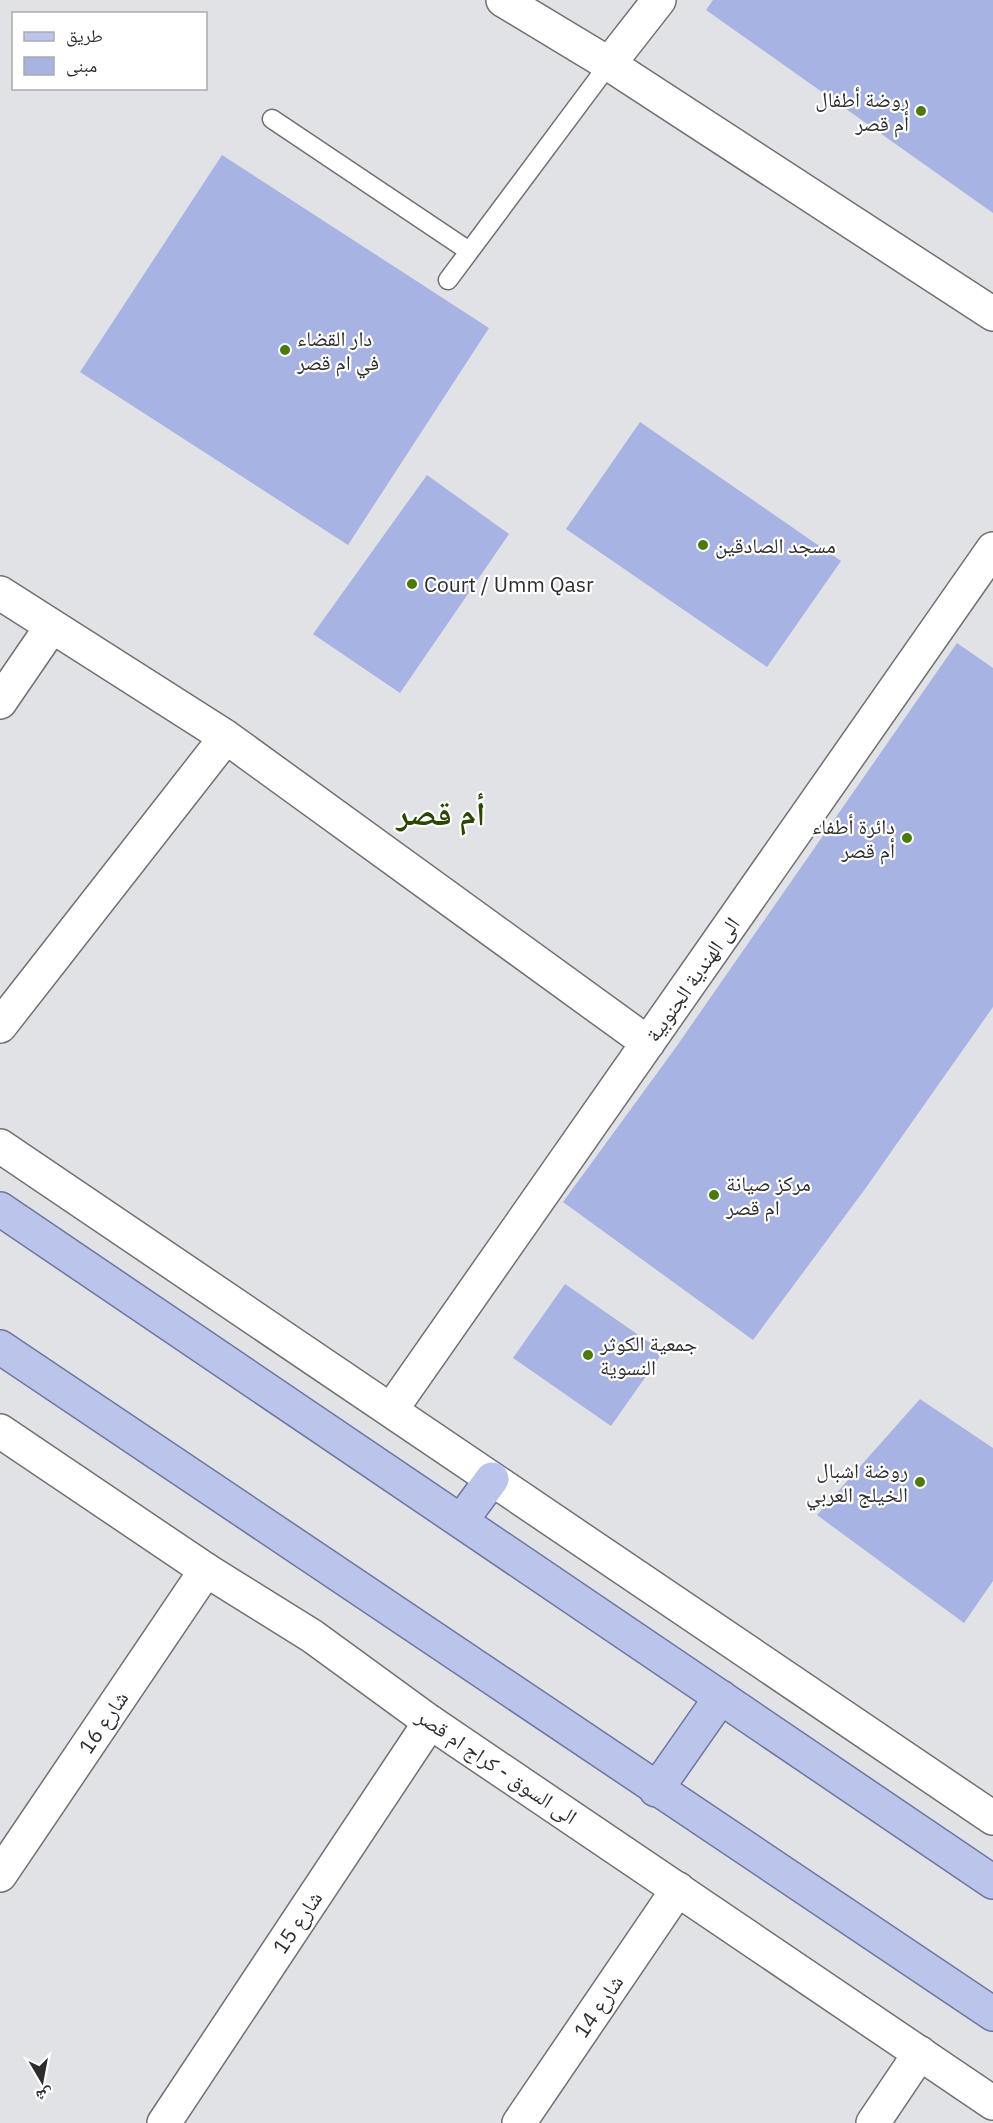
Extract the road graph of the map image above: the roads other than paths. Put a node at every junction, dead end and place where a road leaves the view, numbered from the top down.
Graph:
1 (502, 0) edge
2 (659, 0) edge
3 (609, 64) junction
4 (272, 119) dead end
5 (469, 251) junction
6 (448, 280) dead end
7 (993, 314) edge
8 (993, 549) edge
9 (0, 593) edge
10 (52, 626) junction
11 (0, 702) edge
12 (226, 737) junction
13 (0, 1026) edge
14 (648, 1043) junction
15 (0, 1146) edge
16 (0, 1209) edge
17 (0, 1347) edge
18 (391, 1410) junction
19 (0, 1431) edge
20 (492, 1479) junction
21 (461, 1521) junction
22 (206, 1570) junction
23 (721, 1697) junction
24 (430, 1722) junction
25 (656, 1790) junction
26 (993, 1818) edge
27 (0, 1875) edge
28 (993, 1882) edge
29 (678, 1889) junction
30 (993, 2014) edge
31 (920, 2053) junction
32 (993, 2103) edge
33 (164, 2123) edge
34 (519, 2123) edge
35 (873, 2123) edge

1 - 3 street
2 - 3 street
3 - 5 lane
3 - 7 street
4 - 5 lane
5 - 6 lane
8 - 14 street, الى الهندية الجنوبية
9 - 10 street
10 - 11 street
10 - 12 street
12 - 13 street
12 - 14 street
14 - 18 street, الى الهندية الجنوبية
15 - 18 street
16 - 21 main road
17 - 25 main road
18 - 20 street
19 - 22 street, الى السوق - كراج ام قصر
20 - 21 main road
20 - 26 street
21 - 23 main road
22 - 24 street, الى السوق - كراج ام قصر
22 - 27 street, شارع 16
23 - 25 main road
23 - 28 main road
24 - 29 street, الى السوق - كراج ام قصر
24 - 33 street, شارع 15
25 - 30 main road
29 - 31 street, الى السوق - كراج ام قصر
29 - 34 street, شارع 14
31 - 32 street, الى السوق - كراج ام قصر
31 - 35 street

